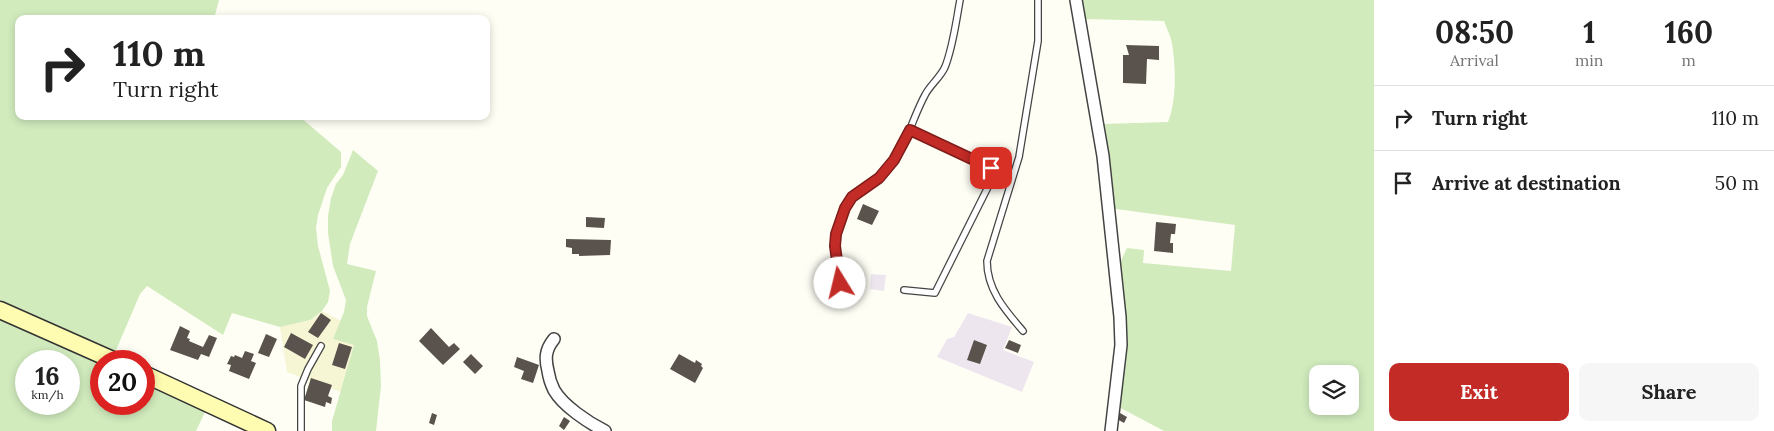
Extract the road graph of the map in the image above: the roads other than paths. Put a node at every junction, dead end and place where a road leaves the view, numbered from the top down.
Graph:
1 (960, 0) edge
2 (1038, 0) edge
3 (1076, 0) edge
4 (910, 130) junction
5 (840, 283) dead end
6 (904, 290) dead end
7 (5, 312) edge
8 (1023, 331) dead end
9 (554, 339) dead end
10 (321, 346) dead end
11 (90, 350) edge
12 (155, 379) edge
13 (266, 431) edge
14 (301, 431) edge
15 (605, 431) edge
16 (1111, 431) edge

1 - 4 lane
2 - 8 lane
3 - 16 street
4 - 5 lane
4 - 6 lane
7 - 11 street
9 - 15 street
10 - 14 lane
12 - 13 street

